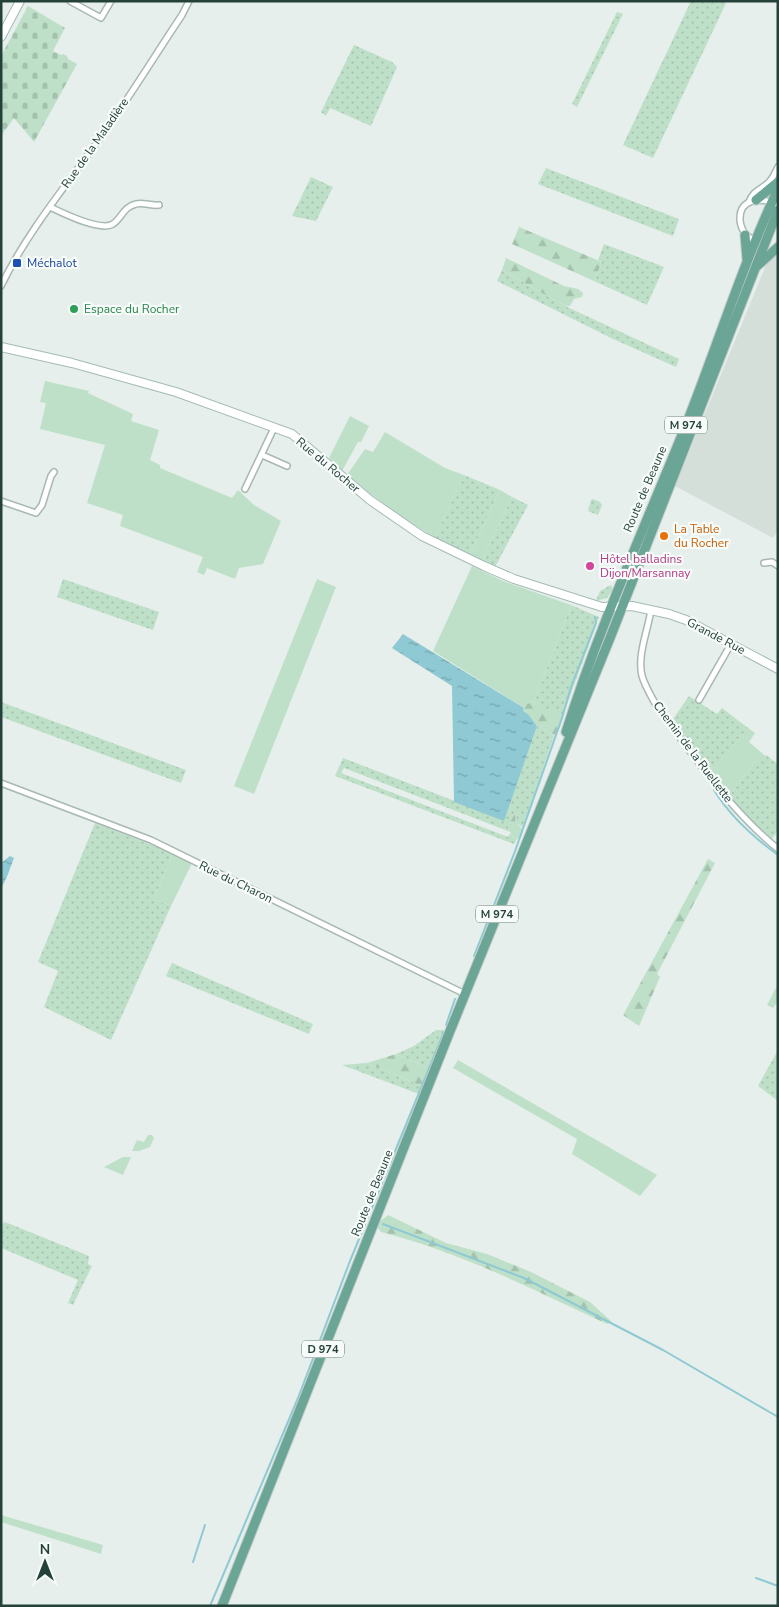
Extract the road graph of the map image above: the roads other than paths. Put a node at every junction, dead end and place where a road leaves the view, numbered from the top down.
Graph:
1 (20, 1) edge
2 (70, 1) edge
3 (111, 1) edge
4 (189, 1) edge
5 (1, 37) edge
6 (778, 167) edge
7 (778, 182) edge
8 (778, 189) edge
9 (752, 201) junction
10 (775, 203) edge
11 (159, 205) dead end
12 (50, 207) junction
13 (778, 210) edge
14 (745, 235) junction
15 (760, 243) junction
16 (778, 247) edge
17 (751, 267) junction
18 (1, 286) edge
19 (1, 348) edge
20 (274, 428) junction
21 (262, 455) junction
22 (287, 466) dead end
23 (54, 472) dead end
24 (245, 489) dead end
25 (1, 501) edge
26 (764, 564) dead end
27 (778, 566) edge
28 (622, 606) junction
29 (611, 607) junction
30 (652, 610) junction
31 (731, 644) junction
32 (778, 669) edge
33 (699, 700) dead end
34 (1, 782) edge
35 (548, 789) junction
36 (778, 849) edge
37 (465, 994) junction
38 (425, 1093) joint
39 (222, 1606) edge

1 - 5 main road
2 - 3 street
4 - 12 street, Rue de la Maladière
6 - 9 street
7 - 9 main road
8 - 10 main road, Route de Beaune / M 974
9 - 10 street
9 - 14 street
10 - 15 main road, Route de Beaune / M 974
11 - 12 street
12 - 18 street, Rue de la Maladière
13 - 15 main road, Route de Beaune / M 974
14 - 15 street
14 - 17 main road
15 - 16 street
15 - 17 main road, Route de Beaune / M 974
16 - 17 main road
17 - 28 main road, Route de Beaune / M 974
17 - 29 main road, Route de Beaune / M 974
19 - 20 main road, Rue du Rocher
20 - 21 street
20 - 29 main road, Rue du Rocher
21 - 22 street
21 - 24 street
23 - 25 street
26 - 27 street
28 - 29 main road, Rue du Rocher
28 - 30 main road, Grande Rue
28 - 35 main road, M 974
29 - 35 main road, M 974
30 - 31 main road, Grande Rue
30 - 36 street, Chemin de la Ruellette
31 - 32 main road, Grande Rue
31 - 33 street
34 - 37 street, Rue du Charon
35 - 37 main road, Route de Beaune / M 974
37 - 38 main road, Route de Beaune / M 974
38 - 39 main road, Route de Beaune / D 974

